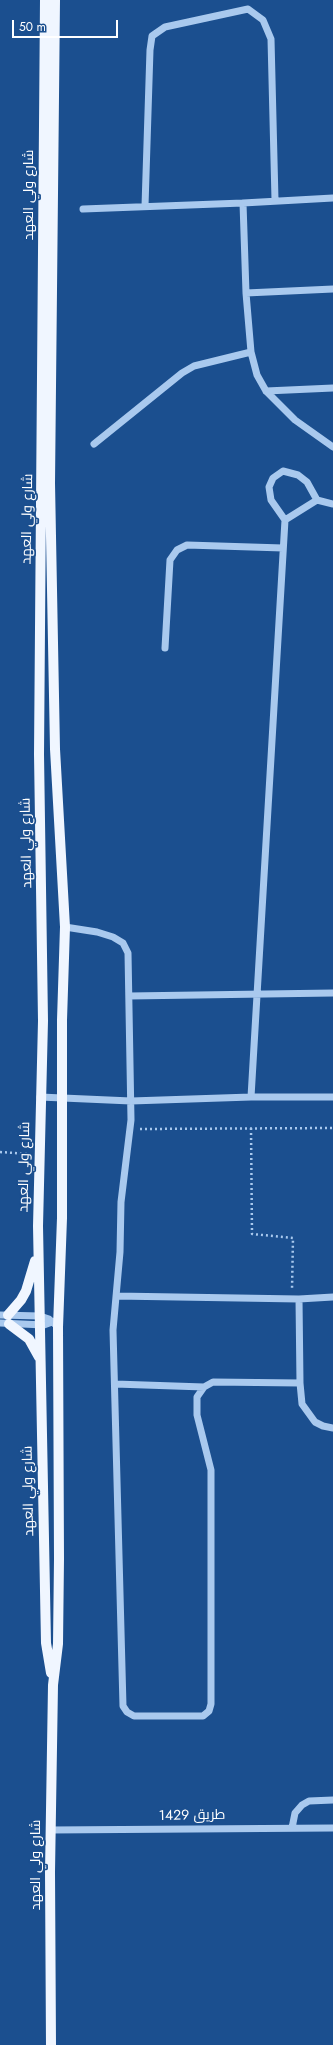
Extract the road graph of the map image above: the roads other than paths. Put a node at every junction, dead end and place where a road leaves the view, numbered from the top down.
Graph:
1 (46, 0) edge
2 (55, 0) edge
3 (333, 198) edge
4 (275, 200) junction
5 (243, 203) junction
6 (145, 206) junction
7 (84, 209) dead end
8 (333, 289) edge
9 (246, 293) junction
10 (251, 352) junction
11 (333, 388) edge
12 (266, 391) junction
13 (94, 444) dead end
14 (333, 446) edge
15 (316, 500) junction
16 (333, 504) edge
17 (285, 520) junction
18 (284, 548) junction
19 (165, 648) dead end
20 (65, 927) junction
21 (333, 993) edge
22 (257, 995) junction
23 (129, 996) junction
24 (40, 1097) junction
25 (62, 1097) junction
26 (252, 1097) junction
27 (333, 1097) edge
28 (131, 1101) junction
29 (39, 1247) junction
30 (116, 1296) junction
31 (333, 1297) edge
32 (300, 1299) junction
33 (4, 1320) edge
34 (40, 1320) junction
35 (56, 1322) junction
36 (40, 1361) junction
37 (300, 1383) junction
38 (115, 1384) junction
39 (204, 1387) junction
40 (333, 1428) edge
41 (53, 1685) junction
42 (333, 1800) edge
43 (292, 1828) junction
44 (333, 1828) edge
45 (51, 1830) junction
46 (51, 2045) edge

1 - 24 main road, شارع ولي العهد
2 - 20 main road, شارع ولي العهد
3 - 4 street
4 - 5 street
4 - 6 street
5 - 6 street
5 - 9 street
6 - 7 street
8 - 9 street
9 - 10 street
10 - 12 street
10 - 13 street
11 - 12 street
12 - 14 street
15 - 16 street
15 - 17 street
15 - 17 street
17 - 18 street
18 - 19 street
18 - 22 street
20 - 23 street
20 - 25 main road, شارع ولي العهد
21 - 22 street
22 - 23 street
22 - 26 street
23 - 28 street
24 - 25 street
24 - 29 main road, شارع ولي العهد
25 - 28 street
25 - 35 main road, شارع ولي العهد
26 - 27 street
26 - 28 street
28 - 30 street
29 - 33 main road
29 - 34 main road, شارع ولي العهد
30 - 32 street
30 - 38 street
31 - 32 street
32 - 37 street
33 - 34 street
33 - 36 main road
34 - 35 street
34 - 36 main road, شارع ولي العهد
35 - 41 main road, شارع ولي العهد
36 - 41 main road, شارع ولي العهد
37 - 39 street
37 - 40 street
38 - 39 street
38 - 39 street
41 - 45 main road, شارع ولي العهد
42 - 43 street
43 - 44 street, طريق 1429
43 - 45 street, طريق 1429
45 - 46 main road, شارع ولي العهد

